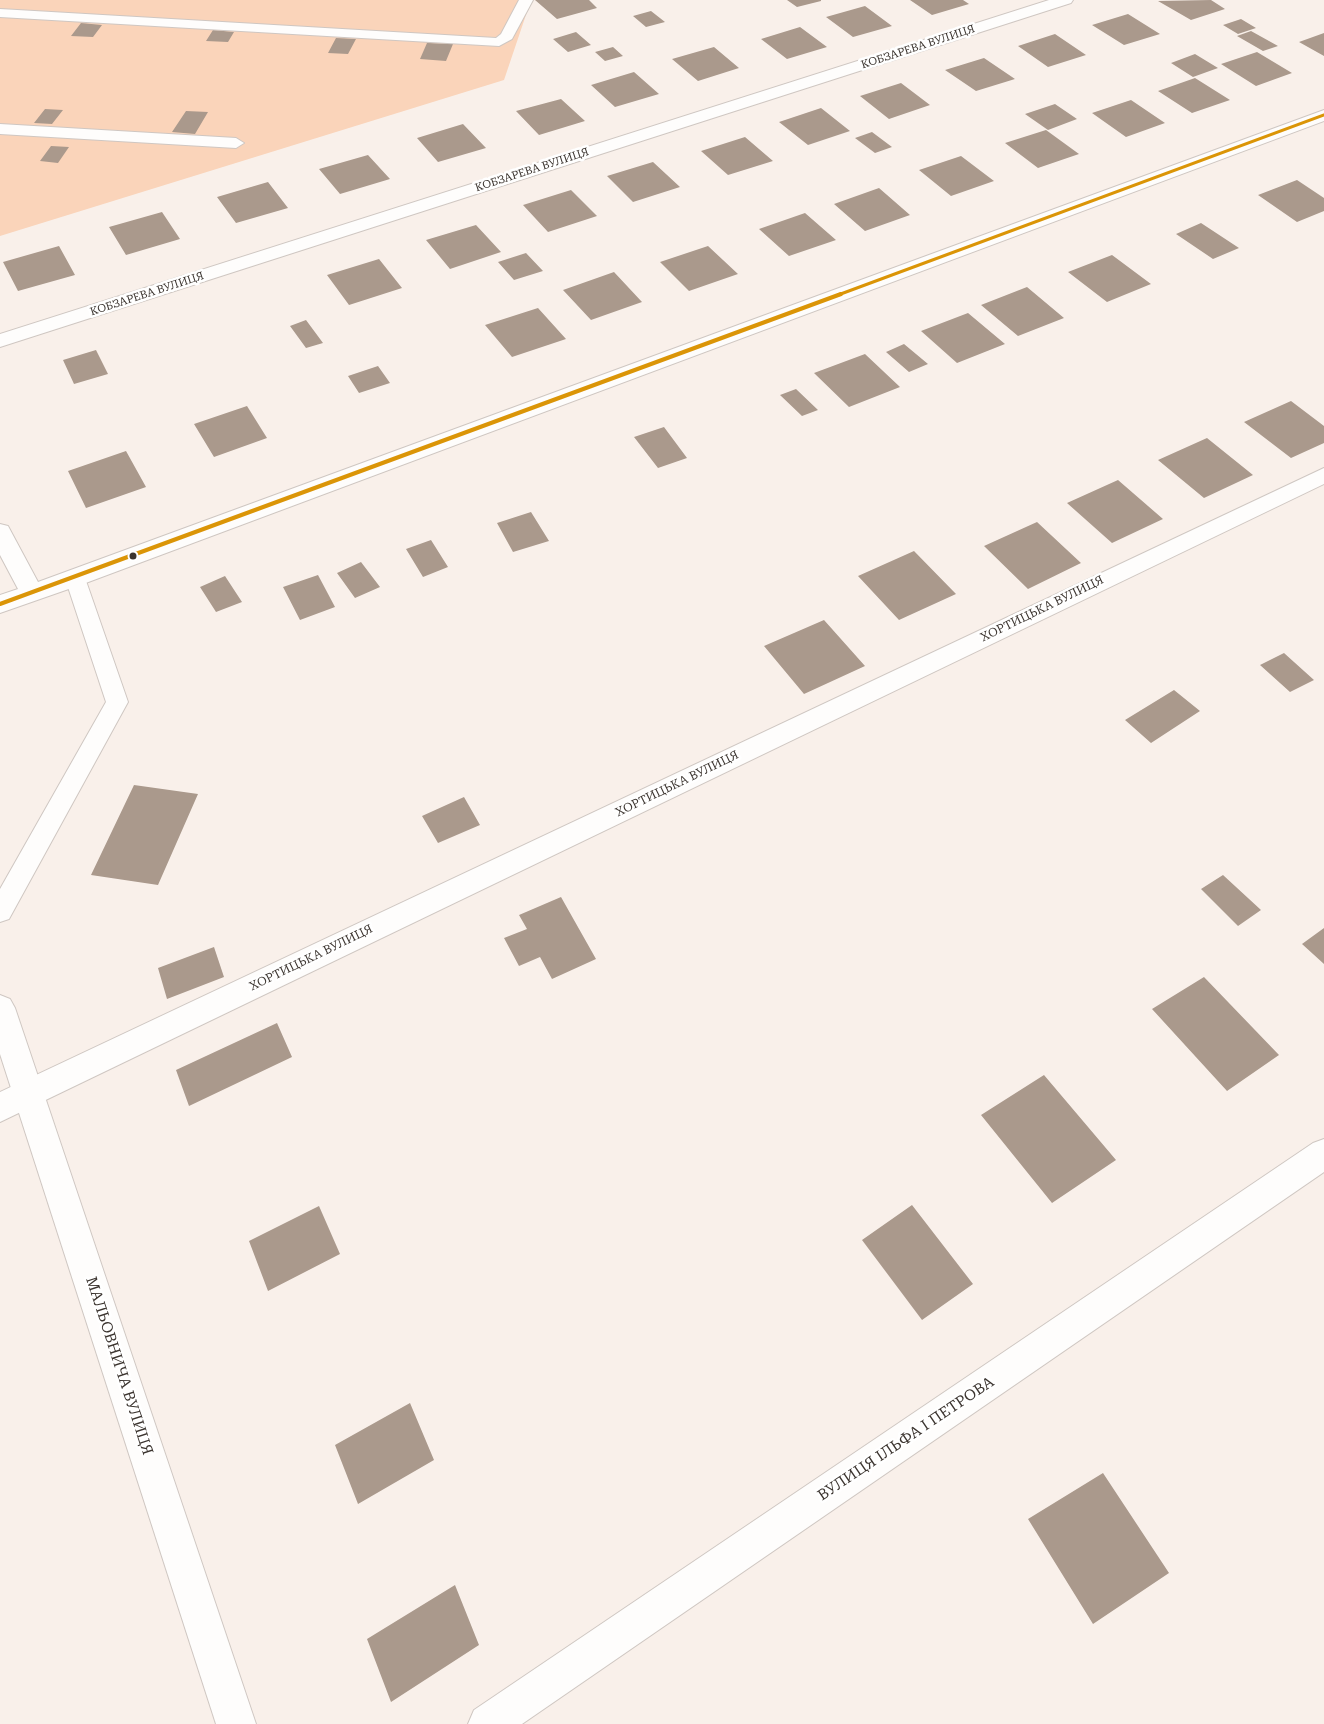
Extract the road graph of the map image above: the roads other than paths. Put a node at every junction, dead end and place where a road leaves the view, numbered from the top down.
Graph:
1 (526, 0) edge
2 (1065, 0) edge
3 (0, 13) edge
4 (1324, 115) edge
5 (0, 129) edge
6 (236, 143) dead end
7 (0, 341) edge
8 (1324, 475) edge
9 (0, 532) edge
10 (75, 578) junction
11 (31, 592) junction
12 (0, 604) edge
13 (0, 912) edge
14 (0, 1008) edge
15 (15, 1100) edge
16 (1324, 1154) edge
17 (236, 1724) edge
18 (488, 1724) edge

1 - 3 lane
2 - 7 street, КОБЗАРЕВА ВУЛИЦЯ
4 - 10 street
5 - 6 lane
8 - 15 street, ХОРТИЦЬКА ВУЛИЦЯ
9 - 11 street
10 - 11 street
10 - 13 lane
11 - 12 street
14 - 15 street, МАЛЬОВНИЧА ВУЛИЦЯ
15 - 17 street, МАЛЬОВНИЧА ВУЛИЦЯ
16 - 18 street, ВУЛИЦЯ ІЛЬФА І ПЕТРОВА

